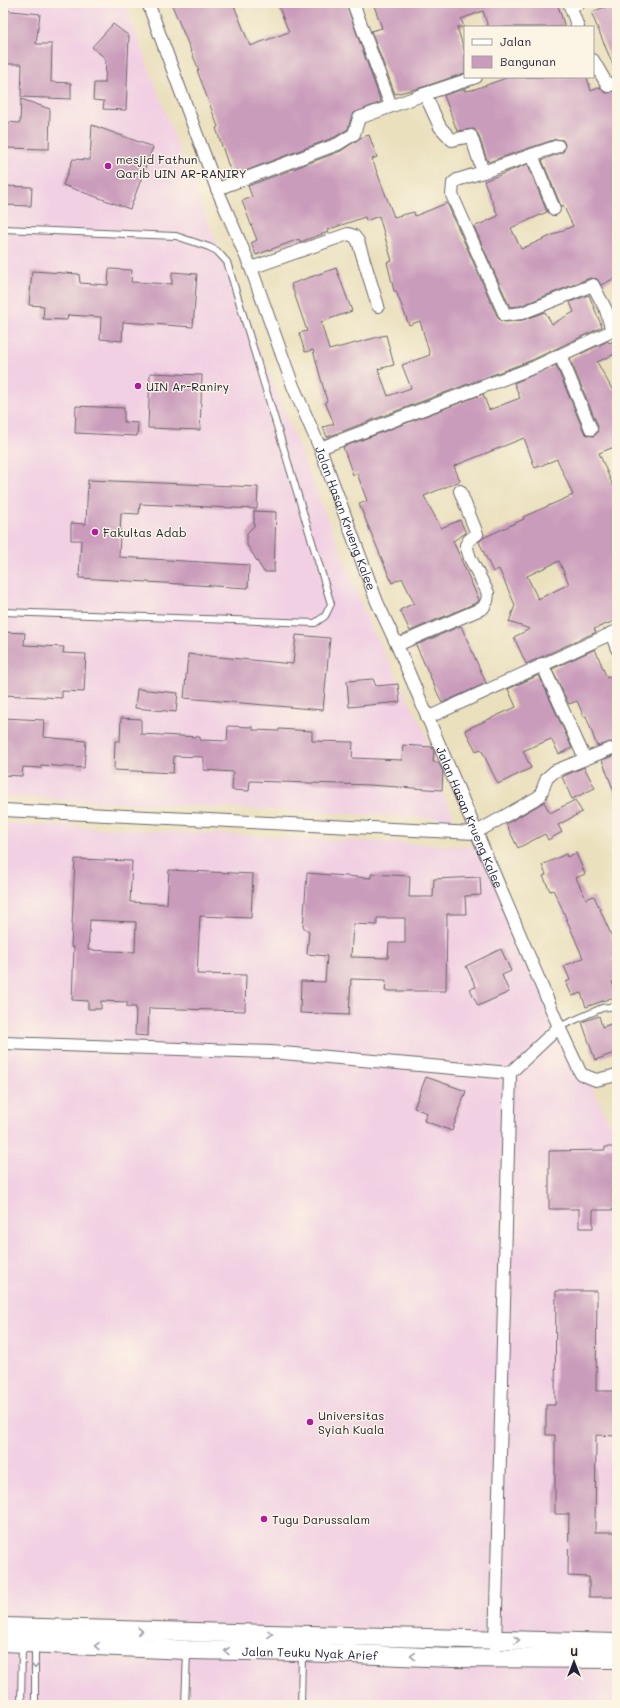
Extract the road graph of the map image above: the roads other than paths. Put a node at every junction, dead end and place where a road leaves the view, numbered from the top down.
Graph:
1 (148, 3) edge
2 (353, 3) edge
3 (573, 4) edge
4 (578, 26) edge
5 (594, 62) edge
6 (473, 78) edge
7 (617, 82) edge
8 (425, 94) junction
9 (391, 106) junction
10 (558, 146) dead end
11 (532, 155) junction
12 (483, 172) junction
13 (217, 189) junction
14 (554, 209) dead end
15 (3, 229) edge
16 (251, 268) junction
17 (378, 306) dead end
18 (560, 355) junction
19 (591, 428) dead end
20 (320, 448) junction
21 (460, 491) dead end
22 (3, 612) edge
23 (614, 632) edge
24 (397, 645) junction
25 (617, 649) edge
26 (542, 664) junction
27 (427, 718) junction
28 (610, 749) dead end
29 (585, 759) junction
30 (3, 810) edge
31 (475, 833) junction
32 (616, 1006) edge
33 (559, 1027) junction
34 (3, 1043) edge
35 (510, 1073) junction
36 (617, 1075) edge
37 (3, 1627) edge
38 (28, 1635) junction
39 (495, 1639) junction
40 (188, 1641) junction
41 (3, 1642) edge
42 (302, 1643) junction
43 (617, 1643) edge
44 (495, 1659) junction
45 (617, 1659) edge
46 (20, 1705) edge
47 (35, 1705) edge
48 (185, 1705) edge
49 (301, 1705) edge

1 - 13 street, Jalan Hasan Krueng Kalee
2 - 9 street
3 - 4 street
5 - 7 street
6 - 8 street
8 - 9 street
8 - 12 street
9 - 13 street
10 - 11 street
11 - 12 street
11 - 14 street
12 - 18 street
13 - 16 street, Jalan Hasan Krueng Kalee
15 - 22 lane
16 - 17 street
16 - 20 street, Jalan Hasan Krueng Kalee
18 - 19 street
18 - 20 street
20 - 24 street, Jalan Hasan Krueng Kalee
21 - 24 street
23 - 25 street
23 - 26 street
24 - 27 street, Jalan Hasan Krueng Kalee
26 - 27 street
26 - 29 street
27 - 31 street, Jalan Hasan Krueng Kalee
28 - 29 street
29 - 31 street
30 - 31 street
31 - 33 street, Jalan Hasan Krueng Kalee
32 - 33 lane
33 - 35 street
33 - 36 street, Jalan Hasan Krueng Kalee
34 - 35 street
35 - 39 street
37 - 38 main road, Jalan Teuku Nyak Arief
38 - 40 main road, Jalan Teuku Nyak Arief
38 - 41 main road, Jalan Teuku Nyak Arief
38 - 46 lane
38 -> 47 lane
39 - 42 main road, Jalan Teuku Nyak Arief
39 -> 43 main road, Jalan Teuku Nyak Arief
39 - 44 street
40 - 42 main road, Jalan Teuku Nyak Arief
40 - 48 lane
44 -> 42 main road, Jalan Teuku Nyak Arief
42 - 49 lane
44 - 45 main road, Jalan Teuku Nyak Arief

